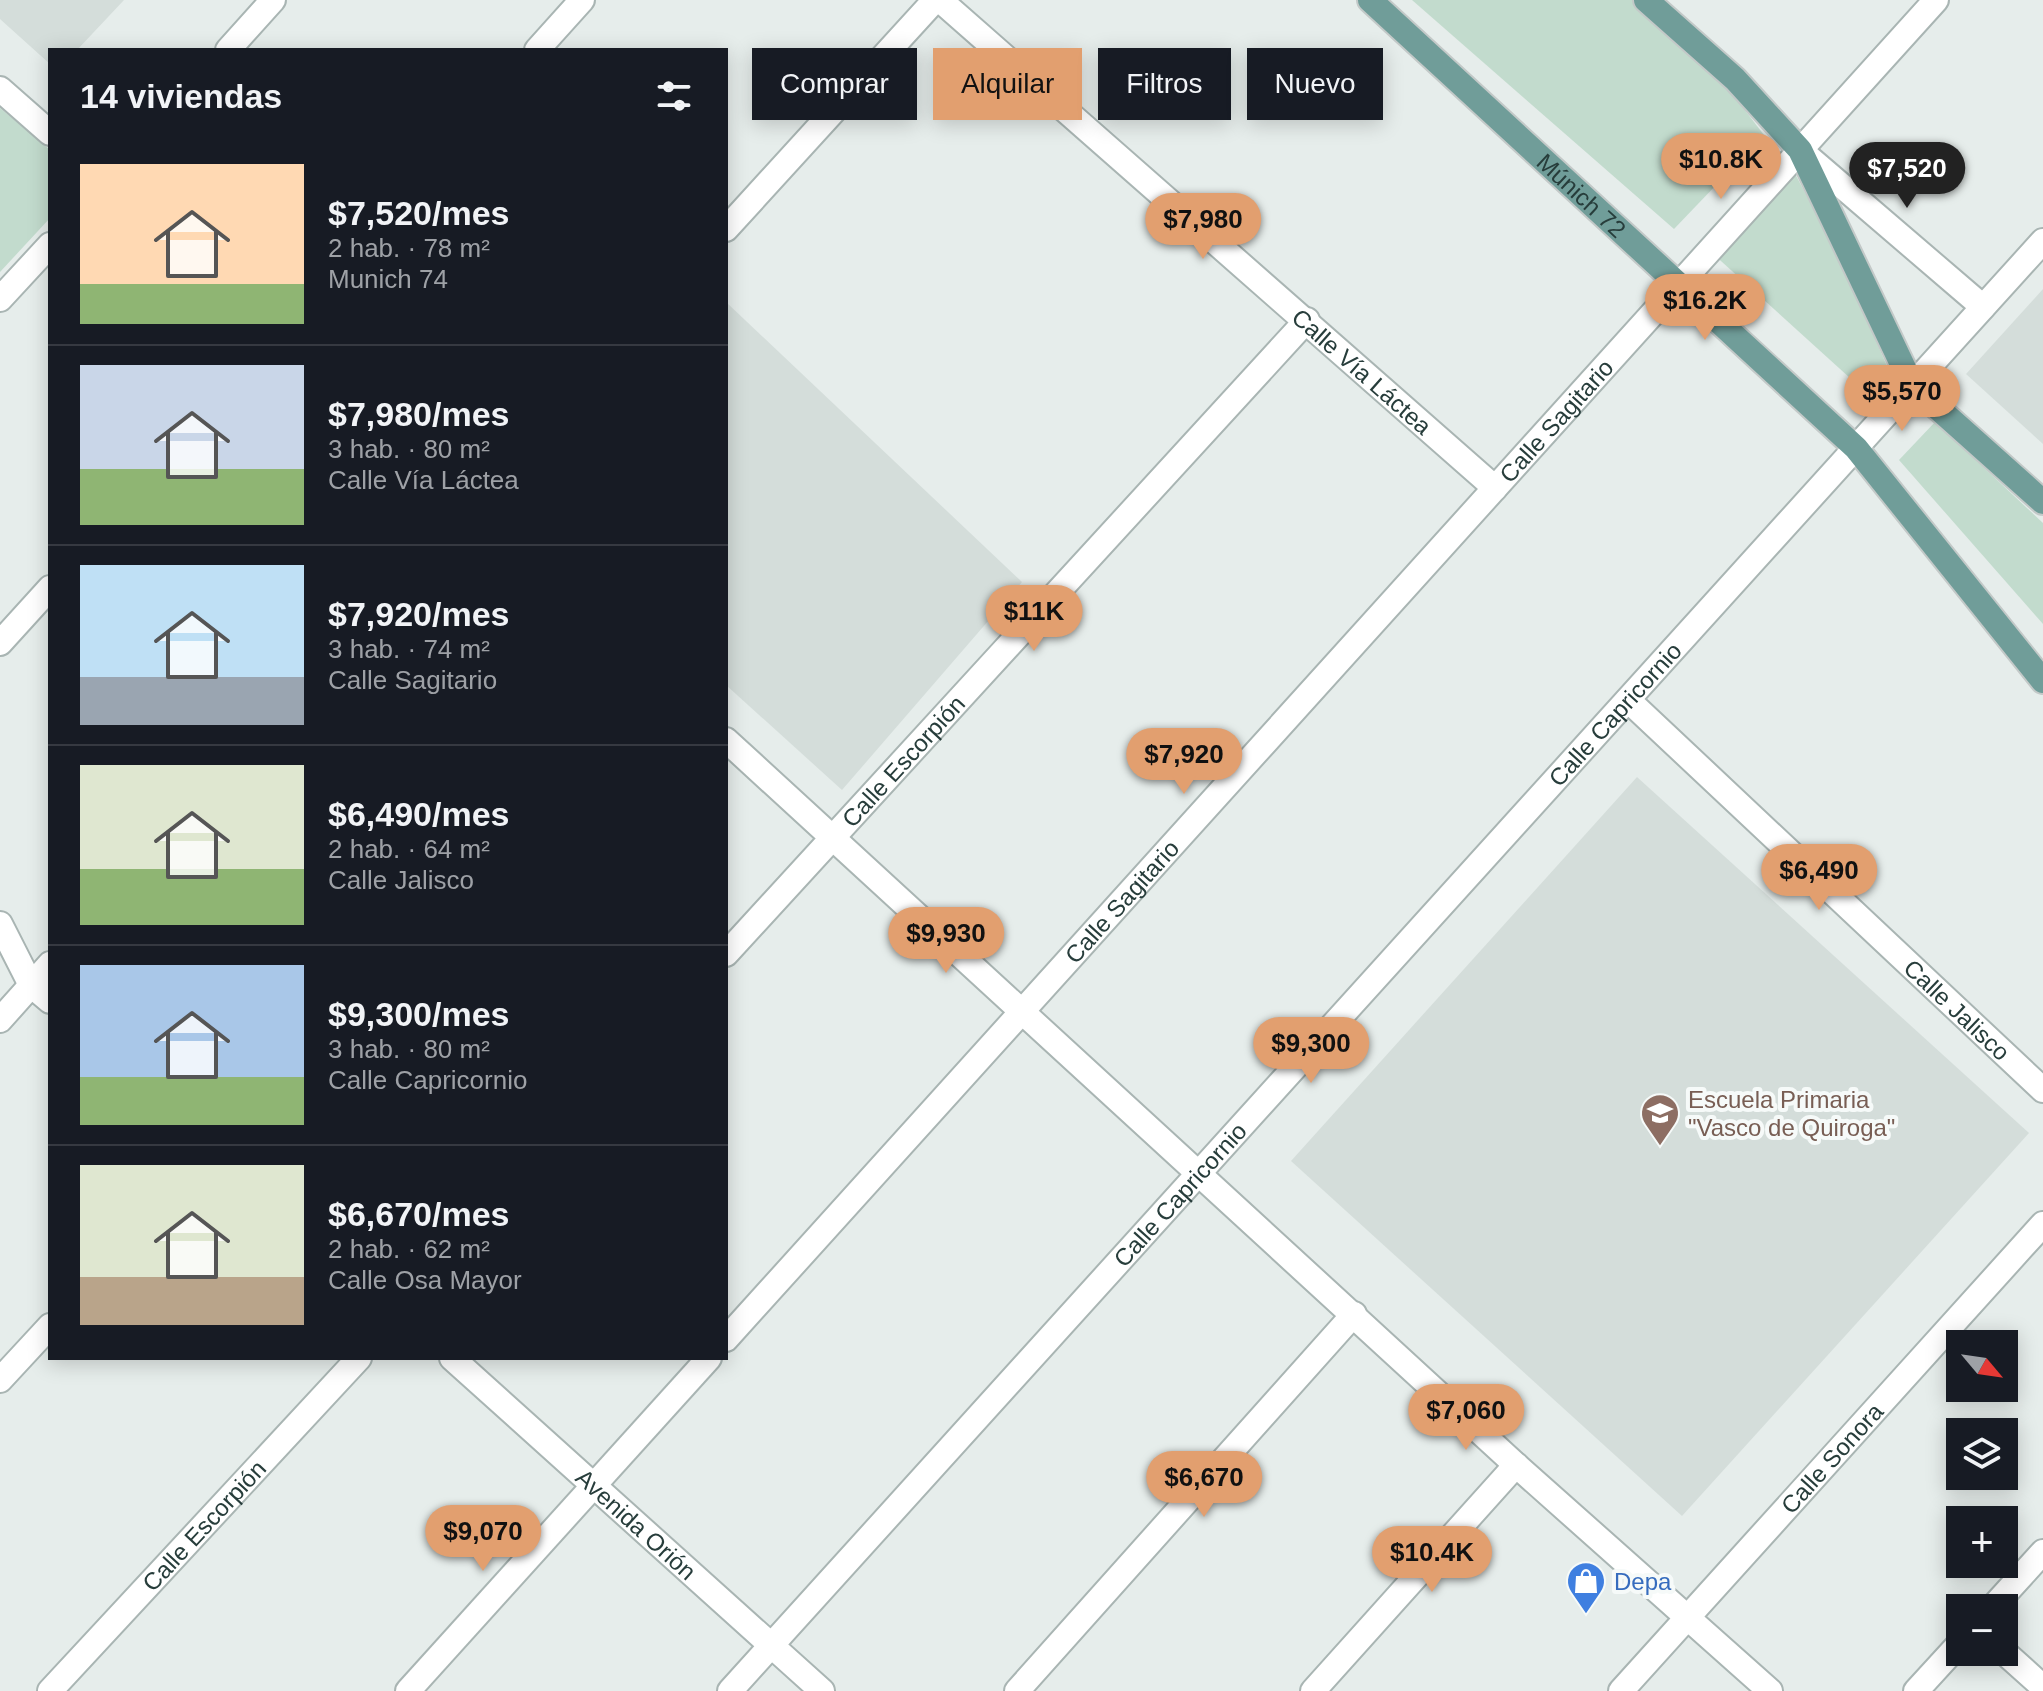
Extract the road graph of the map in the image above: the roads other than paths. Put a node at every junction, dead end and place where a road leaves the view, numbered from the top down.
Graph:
1 (273, 0) edge
2 (582, 0) edge
3 (938, 0) edge
4 (1370, 0) edge
5 (1646, 0) edge
6 (1936, 0) edge
7 (230, 48) edge
8 (539, 48) edge
9 (0, 89) edge
10 (48, 131) edge
11 (1800, 150) junction
12 (728, 227) edge
13 (2043, 241) edge
14 (48, 247) edge
15 (1678, 284) junction
16 (0, 299) edge
17 (1983, 307) junction
18 (1307, 320) junction
19 (1912, 385) junction
20 (1856, 448) junction
21 (1495, 488) junction
22 (2043, 502) edge
23 (48, 590) edge
24 (0, 643) edge
25 (2043, 681) edge
26 (1628, 700) junction
27 (728, 742) edge
28 (832, 838) junction
29 (0, 924) edge
30 (728, 952) edge
31 (48, 966) edge
32 (31, 985) junction
33 (48, 999) edge
34 (1022, 1011) junction
35 (0, 1020) edge
36 (2043, 1090) edge
37 (1199, 1173) junction
38 (2043, 1224) edge
39 (1354, 1314) junction
40 (48, 1328) edge
41 (728, 1337) edge
42 (357, 1360) edge
43 (454, 1360) edge
44 (707, 1360) edge
45 (0, 1380) edge
46 (1516, 1465) junction
47 (593, 1486) junction
48 (2043, 1552) edge
49 (2005, 1594) edge
50 (1688, 1617) junction
51 (772, 1645) junction
52 (1946, 1658) edge
53 (2018, 1665) edge
54 (2043, 1687) edge
55 (50, 1691) edge
56 (408, 1691) edge
57 (730, 1691) edge
58 (822, 1691) edge
59 (1017, 1691) edge
60 (1313, 1691) edge
61 (1621, 1691) edge
62 (1770, 1691) edge
63 (1916, 1691) edge

1 - 7 street
2 - 8 street
3 - 12 street
3 - 18 street, Calle Vía Láctea
4 - 15 main road, Múnich 72
5 - 11 main road
6 - 11 street, Calle Sagitario
9 - 10 street
11 - 15 street, Calle Sagitario
11 - 17 street
11 - 19 main road
13 - 17 street, Calle Capricornio
14 - 16 street
15 - 20 main road, Múnich 72
15 - 21 street, Calle Sagitario
17 - 19 street, Calle Capricornio
18 - 21 street, Calle Vía Láctea
18 - 28 street, Calle Escorpión
19 - 20 street, Calle Capricornio
19 - 22 main road
20 - 25 main road, Múnich 72
20 - 26 street, Calle Capricornio
21 - 34 street, Calle Sagitario
23 - 24 street
26 - 36 street, Calle Jalisco
26 - 37 street, Calle Capricornio
27 - 28 street
28 - 30 street, Calle Escorpión
28 - 34 street
29 - 32 street
31 - 32 street
32 - 33 street
32 - 35 street
34 - 37 street
34 - 41 street, Calle Sagitario
37 - 39 street
37 - 51 street, Calle Capricornio
38 - 50 street, Calle Sonora
39 - 46 street
39 - 59 street
40 - 45 street
42 - 55 street, Calle Escorpión
43 - 47 street, Avenida Orión
44 - 47 street
46 - 50 street
46 - 60 street
47 - 51 street, Avenida Orión
47 - 56 street
48 - 49 street
50 - 61 street, Calle Sonora
50 - 62 street
51 - 57 street, Calle Capricornio
51 - 58 street, Avenida Orión
52 - 63 street
53 - 54 street

